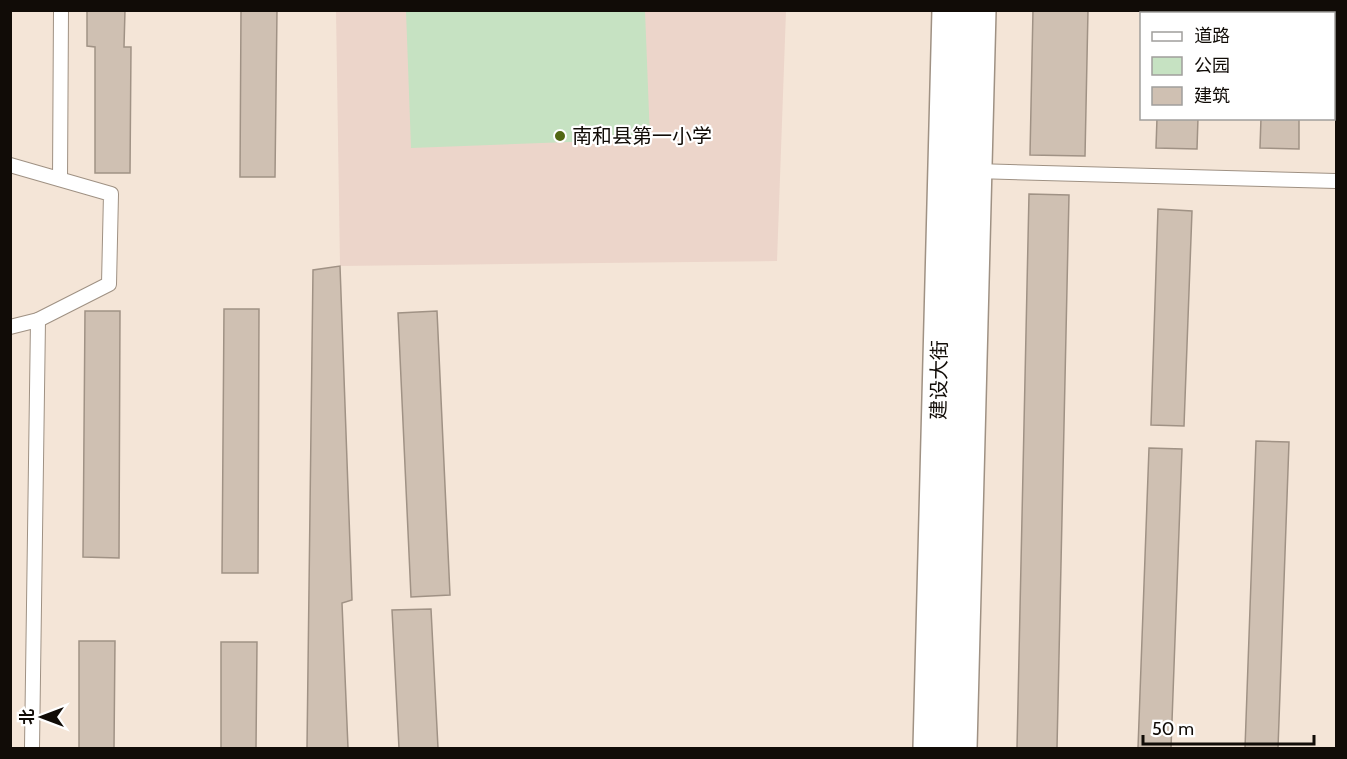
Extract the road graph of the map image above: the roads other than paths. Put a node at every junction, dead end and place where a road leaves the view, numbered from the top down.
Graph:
1 (61, 10) edge
2 (949, 10) edge
3 (979, 10) edge
4 (10, 165) edge
5 (975, 171) junction
6 (60, 179) junction
7 (1336, 181) edge
8 (38, 320) junction
9 (10, 327) edge
10 (32, 748) edge
11 (930, 748) edge
12 (960, 748) edge

1 - 6 lane
2 - 11 street, 建设大街
3 - 5 street, 建设大街
4 - 6 lane
5 - 7 lane
5 - 12 street, 建设大街
6 - 8 lane
8 - 9 lane
8 - 10 lane

